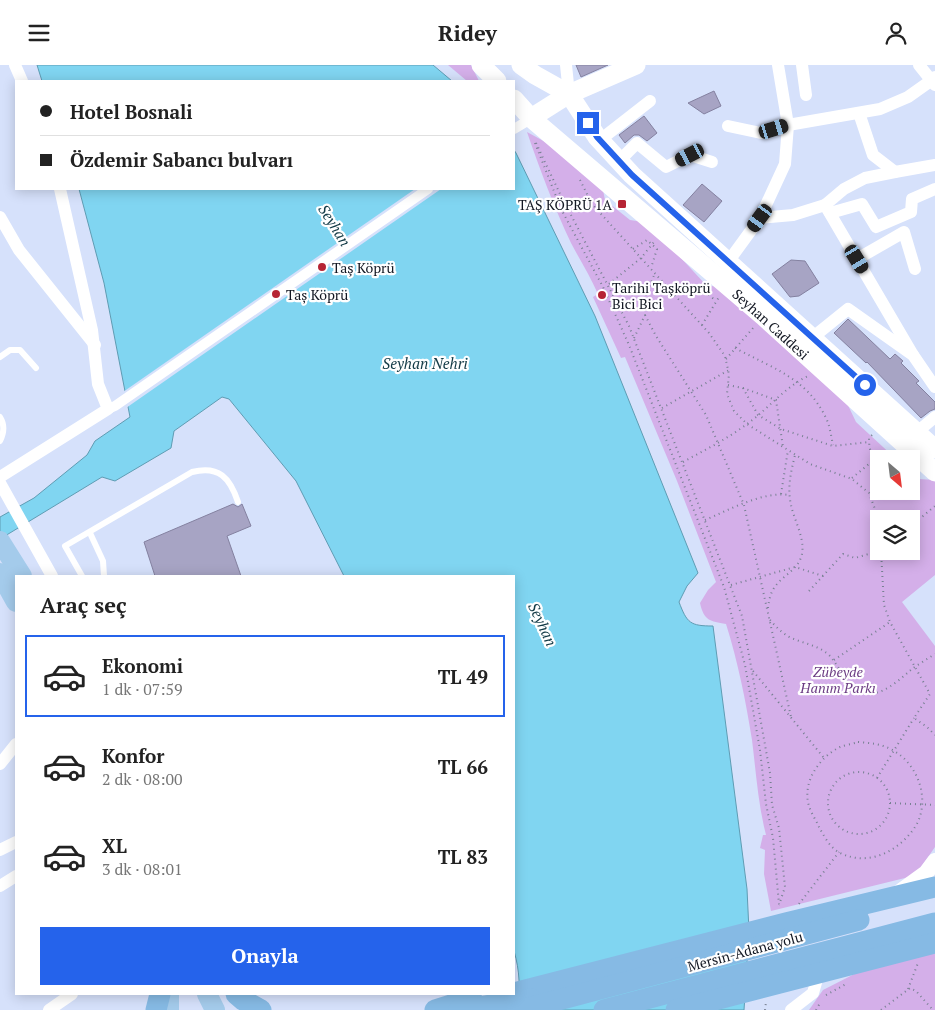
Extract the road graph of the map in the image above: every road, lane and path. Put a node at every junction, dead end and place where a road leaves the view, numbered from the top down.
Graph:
1 (15, 65) edge
2 (481, 65) edge
3 (521, 65) edge
4 (566, 65) edge
5 (636, 65) edge
6 (778, 65) edge
7 (802, 65) edge
8 (919, 65) edge
9 (22, 80) edge
10 (496, 80) edge
11 (934, 81) edge
12 (569, 94) junction
13 (806, 95) dead end
14 (650, 101) dead end
15 (515, 102) edge
16 (859, 113) junction
17 (522, 124) edge
18 (788, 125) junction
19 (728, 126) dead end
20 (600, 140) junction
21 (619, 161) junction
22 (712, 162) dead end
23 (930, 166) edge
24 (895, 172) junction
25 (580, 180) dead end
26 (935, 183) edge
27 (935, 189) edge
28 (60, 190) edge
29 (427, 190) edge
30 (828, 209) junction
31 (0, 217) edge
32 (760, 218) junction
33 (656, 239) dead end
34 (652, 245) junction
35 (633, 249) junction
36 (641, 258) junction
37 (857, 259) junction
38 (728, 262) junction
39 (651, 268) junction
40 (915, 269) dead end
41 (655, 273) junction
42 (726, 284) junction
43 (608, 285) junction
44 (702, 288) dead end
45 (716, 301) junction
46 (645, 315) junction
47 (763, 316) junction
48 (702, 325) junction
49 (634, 338) junction
50 (812, 338) junction
51 (95, 345) junction
52 (735, 349) junction
53 (913, 355) junction
54 (0, 357) edge
55 (726, 359) junction
56 (36, 368) dead end
57 (821, 369) junction
58 (728, 370) junction
59 (930, 371) edge
60 (797, 381) junction
61 (728, 385) junction
62 (935, 387) edge
63 (743, 388) junction
64 (690, 391) junction
65 (776, 400) junction
66 (112, 408) junction
67 (662, 408) junction
68 (758, 415) junction
69 (0, 417) edge
70 (935, 417) edge
71 (747, 424) junction
72 (883, 425) junction
73 (781, 429) junction
74 (917, 432) junction
75 (0, 441) edge
76 (869, 442) junction
77 (718, 443) junction
78 (833, 446) junction
79 (784, 447) junction
80 (935, 449) edge
81 (788, 450) junction
82 (870, 450) edge
83 (795, 455) junction
84 (683, 462) junction
85 (870, 463) edge
86 (935, 473) edge
87 (0, 477) edge
88 (852, 479) junction
89 (0, 483) edge
90 (781, 494) junction
91 (789, 495) junction
92 (238, 502) dead end
93 (744, 505) junction
94 (935, 506) edge
95 (875, 510) edge
96 (920, 518) edge
97 (705, 520) junction
98 (90, 533) junction
99 (1, 543) edge
100 (870, 554) edge
101 (881, 560) edge
102 (796, 567) junction
103 (0, 573) edge
104 (21, 575) edge
105 (51, 575) edge
106 (81, 575) edge
107 (104, 575) edge
108 (822, 576) junction
109 (760, 577) junction
110 (730, 585) junction
111 (809, 591) dead end
112 (15, 600) edge
113 (767, 610) junction
114 (769, 619) junction
115 (890, 622) junction
116 (935, 654) edge
117 (833, 661) junction
118 (915, 667) junction
119 (751, 669) junction
120 (791, 717) junction
121 (914, 718) junction
122 (935, 735) edge
123 (15, 745) edge
124 (894, 750) junction
125 (824, 758) junction
126 (0, 764) edge
127 (877, 778) junction
128 (889, 803) junction
129 (922, 805) junction
130 (935, 805) edge
131 (15, 842) edge
132 (0, 850) edge
133 (839, 853) junction
134 (935, 861) edge
135 (15, 877) edge
136 (0, 886) edge
137 (935, 887) edge
138 (935, 895) edge
139 (935, 901) edge
140 (864, 905) junction
141 (890, 912) junction
142 (935, 923) edge
143 (790, 924) junction
144 (935, 932) edge
145 (895, 934) junction
146 (928, 949) edge
147 (796, 969) junction
148 (819, 973) junction
149 (908, 990) junction
150 (553, 992) junction
151 (515, 993) edge
152 (71, 995) edge
153 (160, 995) edge
154 (169, 995) edge
155 (208, 995) edge
156 (237, 995) edge
157 (504, 995) edge
158 (766, 1002) dead end
159 (49, 1010) edge
160 (156, 1010) edge
161 (169, 1010) edge
162 (215, 1010) edge
163 (261, 1010) edge
164 (435, 1010) edge
165 (459, 1010) edge
166 (521, 1010) edge
167 (604, 1010) edge
168 (676, 1010) edge
169 (765, 1010) edge
170 (791, 1010) edge
171 (881, 1010) edge
172 (933, 1010) edge

1 - 9 street
2 - 10 main road
3 - 12 main road
4 - 12 street
5 - 12 main road
6 - 18 street
7 - 13 street
8 - 11 street
11 - 16 street
12 - 17 main road
12 - 20 main road
14 - 20 street
15 - 17 main road, Seyhan Caddesi
16 - 18 street
16 - 24 street
17 - 42 main road, Seyhan Caddesi
18 - 19 street
18 - 32 street
20 - 21 main road
21 - 22 street
21 - 38 main road
23 - 24 street
23 - 26 street
24 - 30 street
25 - 35 path
27 - 30 street
28 - 51 street
29 - 66 street
30 - 32 street
30 - 37 street
31 - 51 street
32 - 38 street
33 - 34 path
34 - 35 path
34 - 36 path
34 - 39 path
35 - 36 path
36 - 39 path
36 - 43 path
37 - 40 street
37 - 53 street
38 - 50 main road
39 - 41 path
41 - 46 path
41 - 48 path
42 - 45 path
42 - 47 main road, Seyhan Caddesi
43 - 49 path
43 - 119 path
44 - 45 path
45 - 48 path
46 - 49 path
46 - 64 path
47 - 52 path
47 - 57 main road, Seyhan Caddesi
48 - 55 path
49 - 67 path
50 - 53 street
50 - 74 main road
51 - 66 street
52 - 55 path
52 - 60 path
53 - 59 street
54 - 56 lane
55 - 58 path
57 - 60 path
57 - 72 main road, Seyhan Caddesi
58 - 61 path
58 - 64 path
59 - 62 street
60 - 65 path
60 - 78 path
61 - 63 path
61 - 71 path
63 - 65 path
63 - 68 path
64 - 67 path
64 - 77 path
65 - 68 path
65 - 73 path
66 - 87 street
67 - 84 path
68 - 71 path
68 - 73 path
69 - 75 lane
70 - 74 street
71 - 77 path
71 - 79 path
72 - 76 path
72 - 86 main road, Seyhan Caddesi
73 - 78 path
73 - 79 path
74 - 80 main road
76 - 78 path
76 - 82 path
77 - 84 path
77 - 93 path
79 - 81 path
81 - 83 path
81 - 90 path
83 - 88 path
83 - 91 path
84 - 97 path
85 - 88 path
88 - 95 path
89 - 105 street
90 - 91 path
90 - 93 path
91 - 102 path
92 - 98 lane
93 - 97 path
93 - 109 path
94 - 96 path
97 - 110 path
98 - 106 lane
98 - 107 lane
99 - 104 main road
100 - 108 path
101 - 115 path
102 - 108 path
102 - 109 path
102 - 113 path
103 - 112 main road
108 - 111 path
109 - 110 path
109 - 113 path
110 - 119 path
113 - 114 path
114 - 117 path
114 - 120 path
115 - 117 path
115 - 118 path
116 - 118 path
117 - 118 path
118 - 121 path
119 - 120 path
120 - 125 path
121 - 122 path
121 - 124 path
123 - 126 street
124 - 125 path
124 - 127 path
124 - 129 path
125 - 133 path
127 - 128 path
127 - 128 path
128 - 129 path
129 - 130 path
129 - 133 path
131 - 132 street
133 - 143 path
134 - 140 street
135 - 136 street
137 - 140 highway
138 - 141 highway
139 - 141 highway, Mersin-Adana yolu
140 - 143 highway
141 - 143 highway, Mersin-Adana yolu
142 - 145 highway, Mersin-Adana yolu
143 - 150 highway, Mersin-Adana yolu
144 - 145 highway
145 - 147 highway, Mersin-Adana yolu
146 - 148 highway
146 - 149 path
147 - 148 highway
147 - 167 highway, Mersin-Adana yolu
147 - 168 highway
148 - 170 street
149 - 171 path
149 - 172 path
150 - 151 highway
150 - 165 highway
150 - 166 highway
152 - 159 street
153 - 160 highway
154 - 161 main road
155 - 162 main road
156 - 163 highway
157 - 164 highway
158 - 169 path

